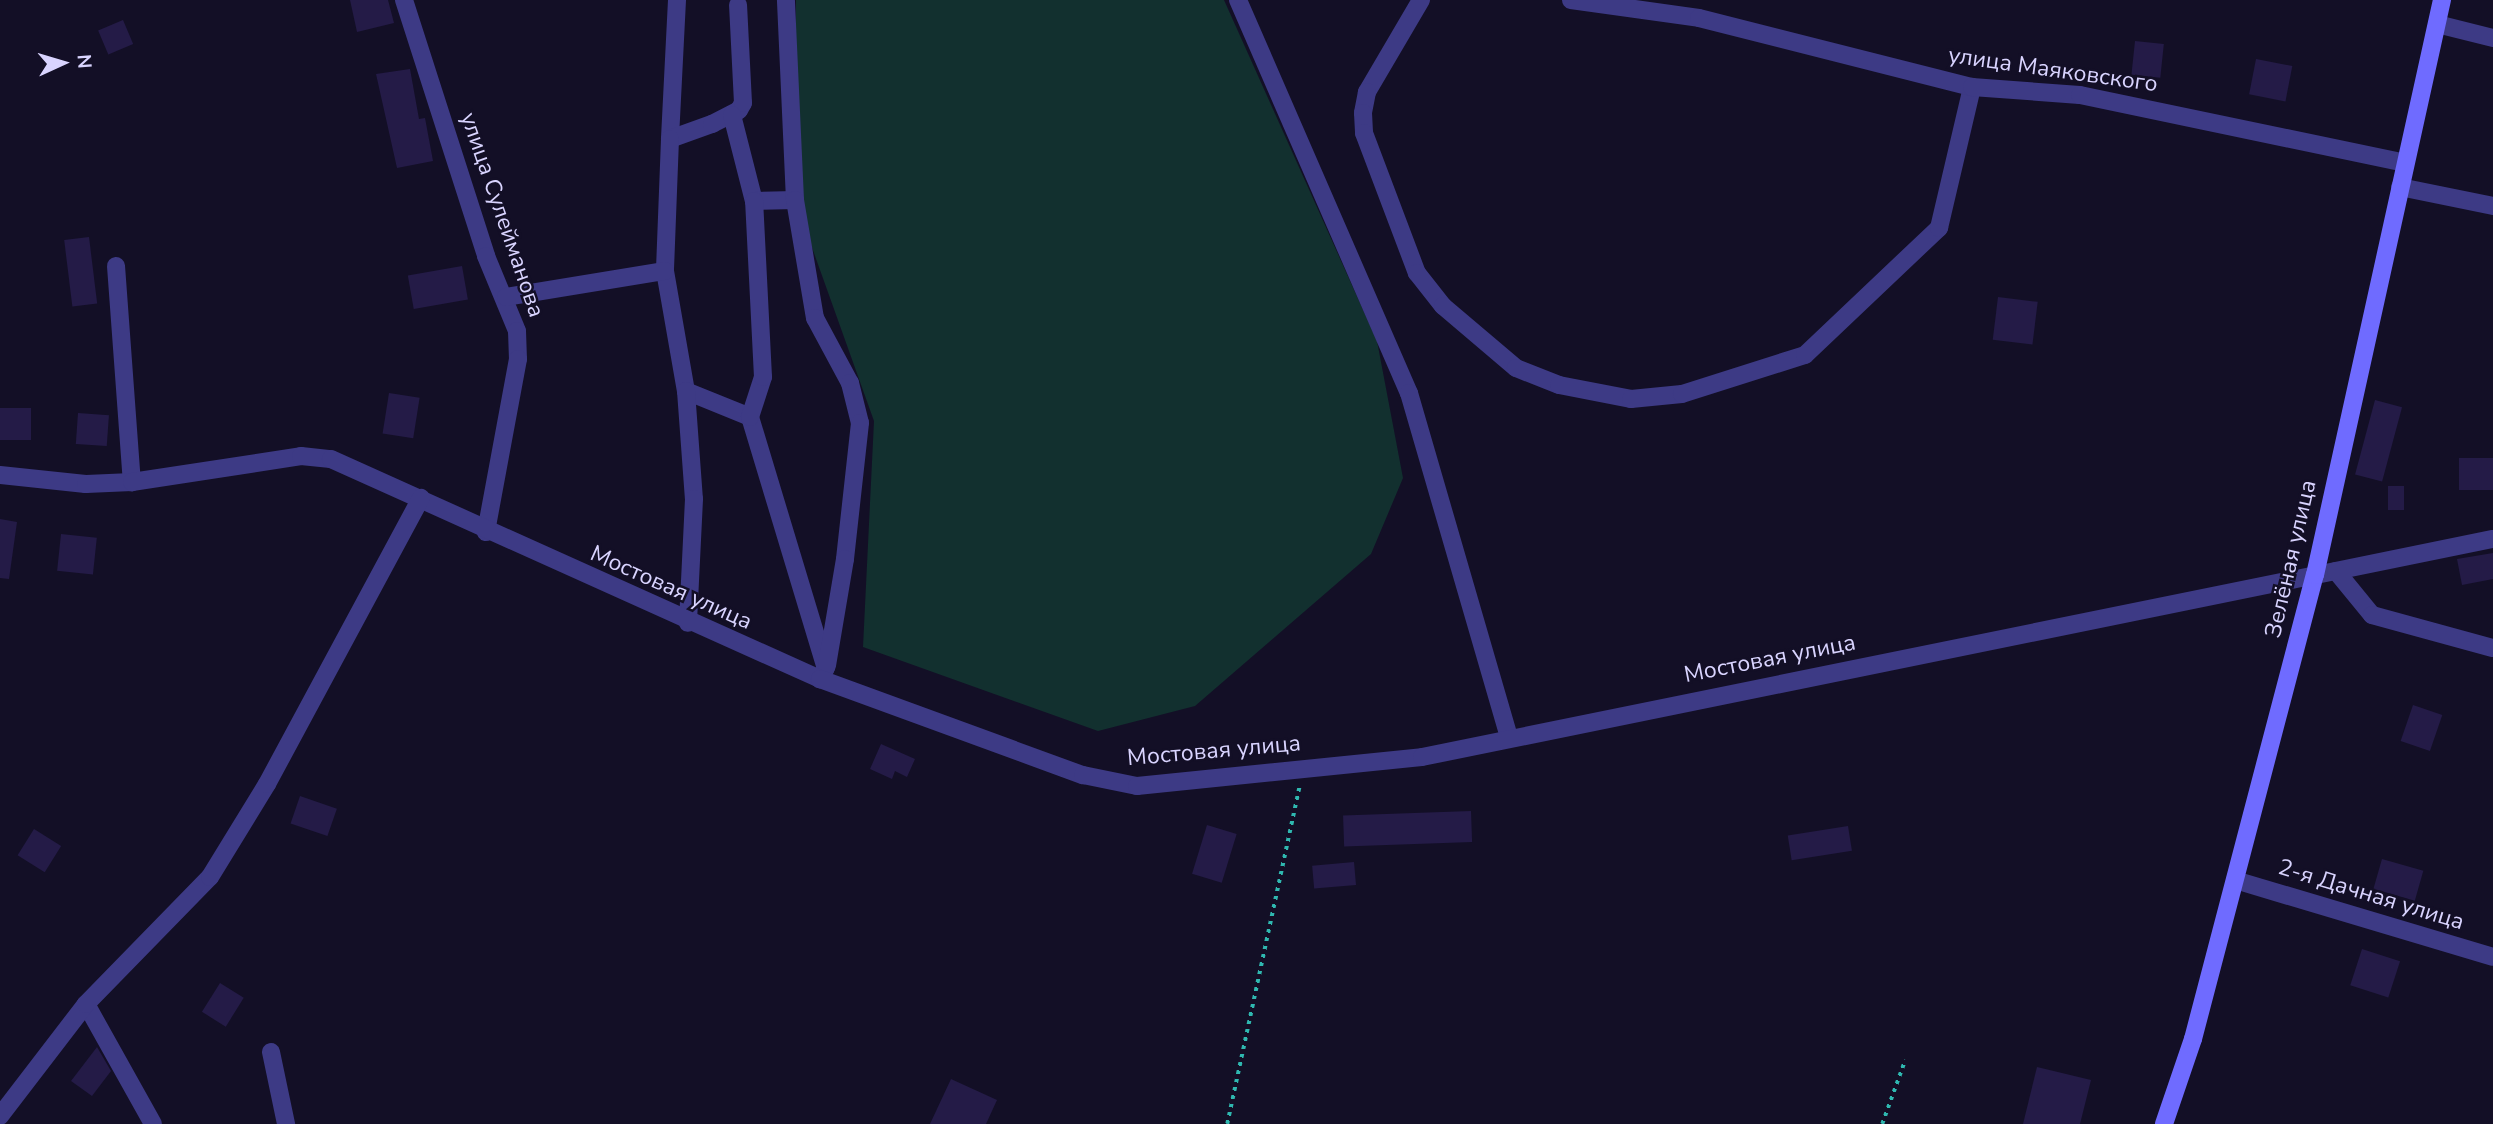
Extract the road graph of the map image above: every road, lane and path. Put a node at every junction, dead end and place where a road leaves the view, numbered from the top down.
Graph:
1 (404, 0) edge
2 (677, 0) edge
3 (786, 0) edge
4 (1238, 0) edge
5 (1421, 0) edge
6 (1571, 0) edge
7 (2442, 0) edge
8 (738, 2) edge
9 (2437, 24) junction
10 (2493, 38) edge
11 (1972, 87) junction
12 (732, 115) junction
13 (670, 139) junction
14 (2405, 163) junction
15 (2400, 187) junction
16 (795, 200) junction
17 (754, 201) junction
18 (2493, 206) edge
19 (116, 266) dead end
20 (666, 271) junction
21 (506, 297) junction
22 (686, 391) junction
23 (750, 417) junction
24 (0, 475) edge
25 (132, 482) junction
26 (421, 498) junction
27 (486, 532) junction
28 (2493, 538) edge
29 (2336, 571) junction
30 (2315, 575) junction
31 (688, 623) junction
32 (2493, 648) edge
33 (823, 674) junction
34 (1509, 737) junction
35 (1303, 769) junction
36 (2235, 880) junction
37 (2493, 957) edge
38 (86, 1004) junction
39 (271, 1052) dead end
40 (1905, 1060) dead end
41 (0, 1116) edge
42 (153, 1124) edge
43 (286, 1124) edge
44 (1227, 1124) edge
45 (1882, 1124) edge
46 (2164, 1124) edge

1 - 21 street, улица Сулейманова
2 - 13 street
3 - 16 street
4 - 34 street
5 - 11 street
6 - 11 street, улица Маяковского
7 - 9 main road, Зелёная улица
8 - 12 street
9 - 10 street
9 - 14 main road, Зелёная улица
11 - 14 street, улица Маяковского
12 - 13 street
12 - 17 street
13 - 20 street
14 - 15 main road, Зелёная улица
15 - 18 street
15 - 30 main road, Зелёная улица
16 - 17 street
16 - 33 street
17 - 23 street
19 - 25 street
20 - 21 street
20 - 22 street
21 - 27 street, улица Сулейманова
22 - 23 street
22 - 31 street
23 - 33 street
24 - 25 street, Мостовая улица
25 - 26 street, Мостовая улица
26 - 27 street, Мостовая улица
26 - 38 street
27 - 31 street, Мостовая улица
28 - 29 street, Мостовая улица
29 - 30 street, Мостовая улица
29 - 32 street
30 - 34 street, Мостовая улица
30 - 36 main road, Зелёная улица
31 - 33 street, Мостовая улица
33 - 35 street, Мостовая улица
34 - 35 street, Мостовая улица
35 - 44 path
36 - 37 street, 2-я Дачная улица
36 - 46 main road, Зелёная улица
38 - 41 street
38 - 42 street
39 - 43 street
40 - 45 path

